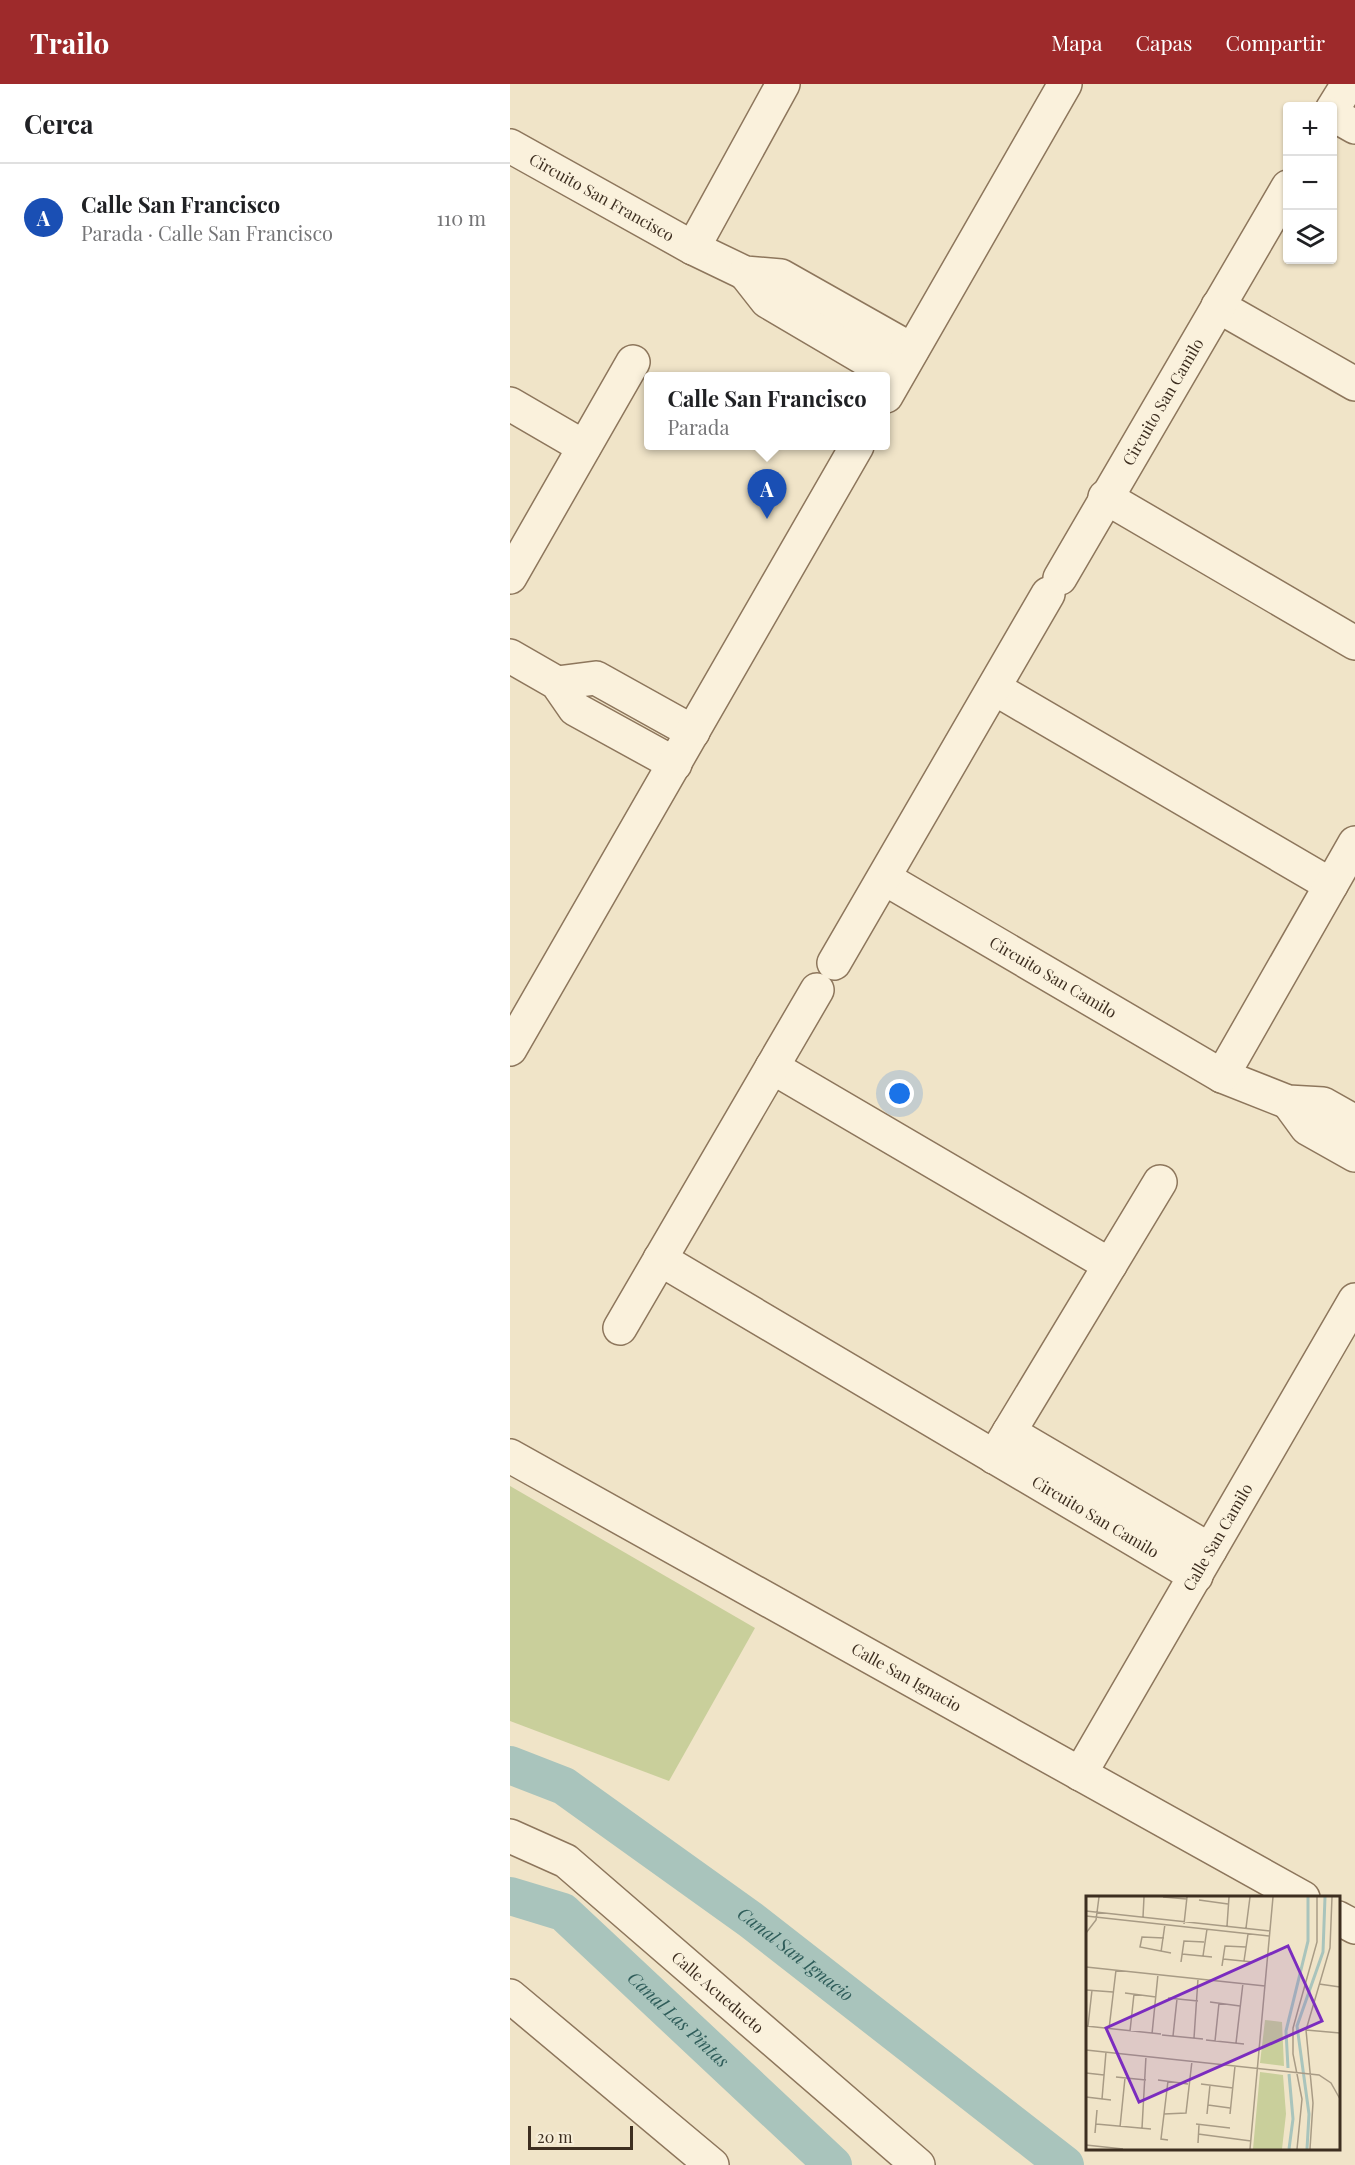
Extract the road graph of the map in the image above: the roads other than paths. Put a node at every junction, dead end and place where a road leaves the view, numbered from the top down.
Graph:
1 (783, 84) edge
2 (1065, 84) edge
3 (1348, 84) edge
4 (1337, 103) edge
5 (1337, 115) edge
6 (1355, 127) edge
7 (510, 146) edge
8 (1283, 194) edge
9 (693, 248) junction
10 (1218, 306) junction
11 (633, 362) dead end
12 (898, 375) edge
13 (1355, 384) edge
14 (510, 404) edge
15 (584, 447) junction
16 (855, 450) edge
17 (1105, 497) junction
18 (510, 577) edge
19 (1355, 643) edge
20 (510, 656) edge
21 (557, 683) junction
22 (994, 688) junction
23 (693, 732) junction
24 (675, 764) junction
25 (1355, 843) edge
26 (884, 878) junction
27 (1331, 885) junction
28 (834, 963) dead end
29 (817, 990) dead end
30 (510, 1050) edge
31 (772, 1066) junction
32 (1222, 1076) junction
33 (1288, 1102) junction
34 (1355, 1122) edge
35 (1355, 1155) edge
36 (1160, 1182) dead end
37 (660, 1259) junction
38 (1110, 1265) junction
39 (1355, 1300) edge
40 (620, 1328) dead end
41 (1002, 1445) junction
42 (510, 1456) edge
43 (1203, 1563) junction
44 (1080, 1774) junction
45 (510, 1836) edge
46 (1299, 1896) edge
47 (1340, 1919) edge
48 (1355, 1927) edge
49 (510, 1995) edge
50 (712, 2165) edge
51 (918, 2165) edge

1 - 9 street, Circuito San Francisco
2 - 12 street
3 - 4 street
5 - 6 street
7 - 9 street, Circuito San Francisco
8 - 10 street, Circuito San Camilo
9 - 12 street, Circuito San Francisco
10 - 13 street
10 - 17 street, Circuito San Camilo
11 - 15 street
14 - 15 street
15 - 18 street
16 - 23 street
17 - 19 street
17 - 22 street, Circuito San Camilo
20 - 21 street
21 - 23 street
21 - 24 street
22 - 26 street, Circuito San Camilo
22 - 27 street
23 - 24 street
24 - 30 street
25 - 27 street
26 - 28 street, Circuito San Camilo
26 - 32 street, Circuito San Camilo
27 - 32 street
29 - 31 street
31 - 37 street
31 - 38 street
32 - 33 street, Circuito San Camilo
33 - 34 street, Circuito San Camilo
33 - 35 street
36 - 38 street
37 - 40 street
37 - 41 street, Circuito San Camilo
38 - 41 street
39 - 43 street, Calle San Camilo
41 - 43 street, Circuito San Camilo
42 - 44 street, Calle San Ignacio
43 - 44 street, Calle San Camilo
44 - 46 street, Calle San Ignacio
45 - 51 street, Calle Acueducto
47 - 48 street
49 - 50 street

